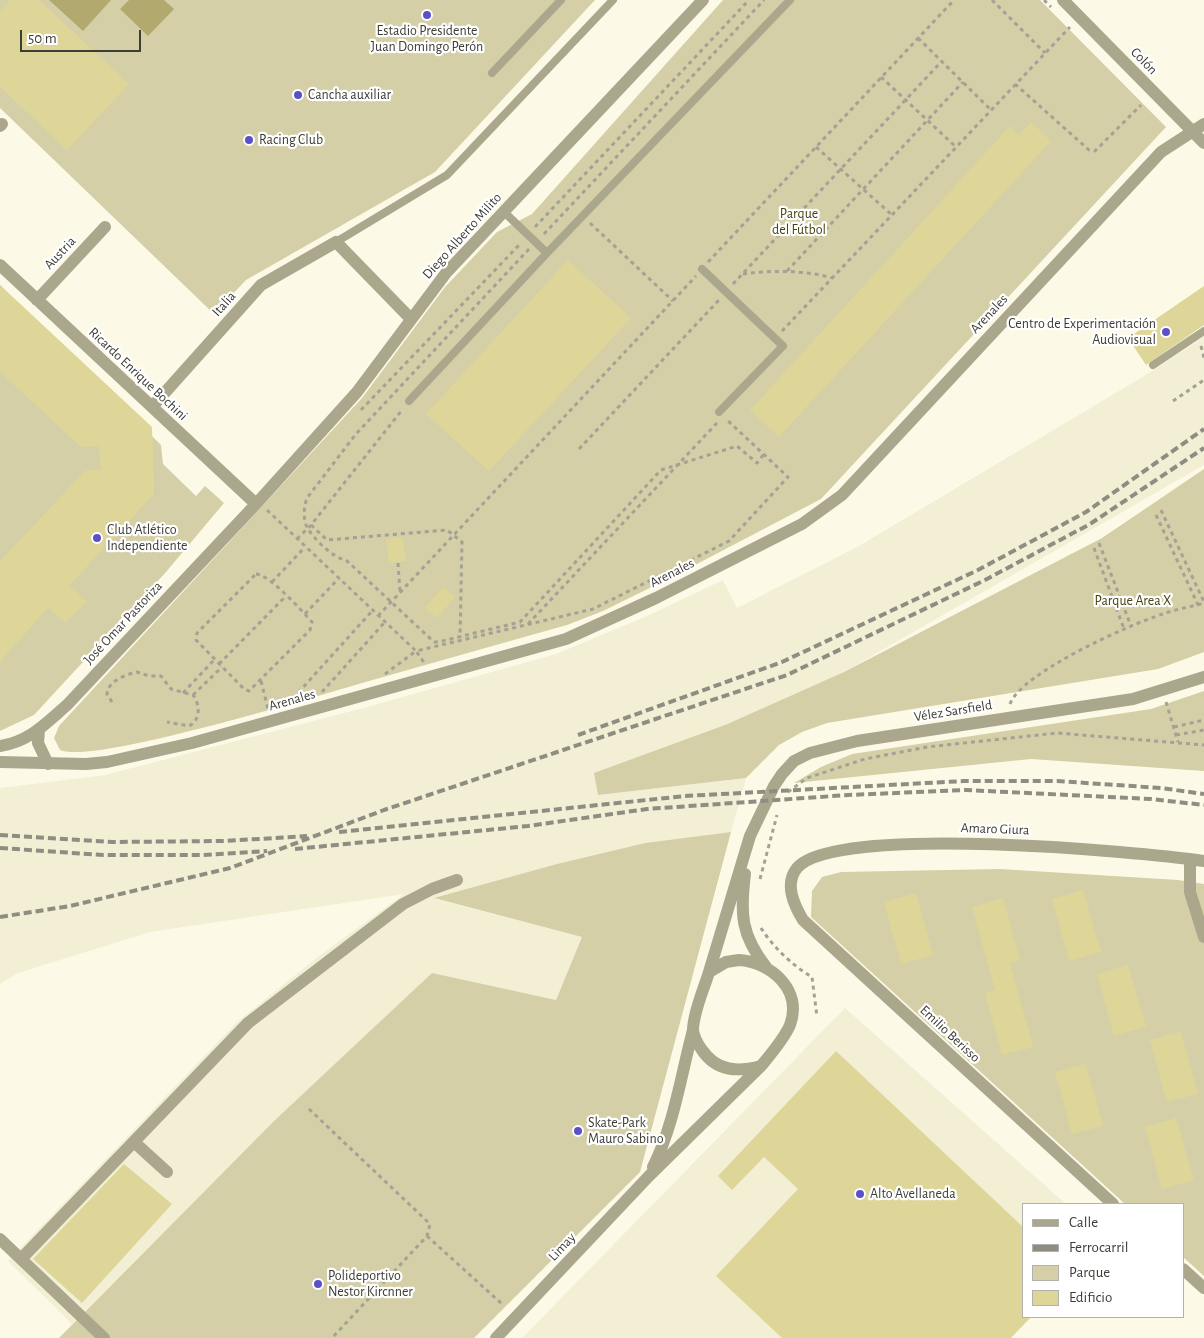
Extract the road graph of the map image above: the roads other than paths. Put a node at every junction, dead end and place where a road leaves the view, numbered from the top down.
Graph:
1 (561, 0) edge
2 (613, 0) edge
3 (703, 0) edge
4 (790, 0) edge
5 (1063, 0) edge
6 (492, 73) dead end
7 (1204, 124) edge
8 (1192, 132) junction
9 (1204, 144) edge
10 (504, 212) junction
11 (105, 227) dead end
12 (336, 242) junction
13 (547, 254) junction
14 (0, 265) edge
15 (702, 269) road end
16 (37, 300) junction
17 (411, 319) junction
18 (1204, 331) edge
19 (1153, 365) dead end
20 (409, 401) road end
21 (152, 407) junction
22 (719, 412) dead end
23 (256, 504) junction
24 (1204, 677) edge
25 (39, 730) junction
26 (1, 746) edge
27 (1, 763) edge
28 (48, 764) junction
29 (750, 836) junction
30 (1190, 859) junction
31 (1204, 861) edge
32 (793, 874) joint
33 (457, 880) dead end
34 (1204, 937) edge
35 (766, 967) junction
36 (709, 972) junction
37 (693, 1030) junction
38 (761, 1066) junction
39 (134, 1142) junction
40 (167, 1172) dead end
41 (649, 1176) junction
42 (1112, 1203) edge
43 (0, 1239) edge
44 (21, 1259) junction
45 (1184, 1270) edge
46 (1204, 1288) edge
47 (104, 1338) edge
48 (496, 1338) edge

1 - 6 lane
2 - 12 lane
3 - 10 street, Diego Alberto Milito
4 - 13 lane
5 - 8 street, Colón
7 - 8 street, Arenales
8 - 9 street, Colón
8 - 28 street, Arenales
10 - 13 lane
10 - 17 street, Diego Alberto Milito
11 - 16 street, Austria
12 - 17 street
12 - 21 street, Italia
13 - 20 lane
14 - 16 street, Ricardo Enrique Bochini
15 - 22 lane
16 - 21 street, Ricardo Enrique Bochini
17 - 23 street, Diego Alberto Milito
18 - 19 lane
21 - 23 street, Ricardo Enrique Bochini
23 - 25 street, José Omar Pastoriza
24 - 29 street, Vélez Sarsfield
25 - 26 street, José Omar Pastoriza
25 - 28 street
26 - 27 street
27 - 28 street, Arenales
29 - 35 street, Vélez Sarsfield
29 - 36 street, Vélez Sarsfield
30 - 31 street, Amaro Giura
30 - 32 street, Amaro Giura
30 - 34 street
32 - 42 street, Emilio Berisso
33 - 39 street
35 - 36 street
35 - 38 street
36 - 37 street
37 - 38 street
37 - 41 street, Limay
38 - 41 street, Limay
39 - 40 street
39 - 44 street
41 - 48 street, Limay
43 - 44 street
44 - 47 street
45 - 46 street

